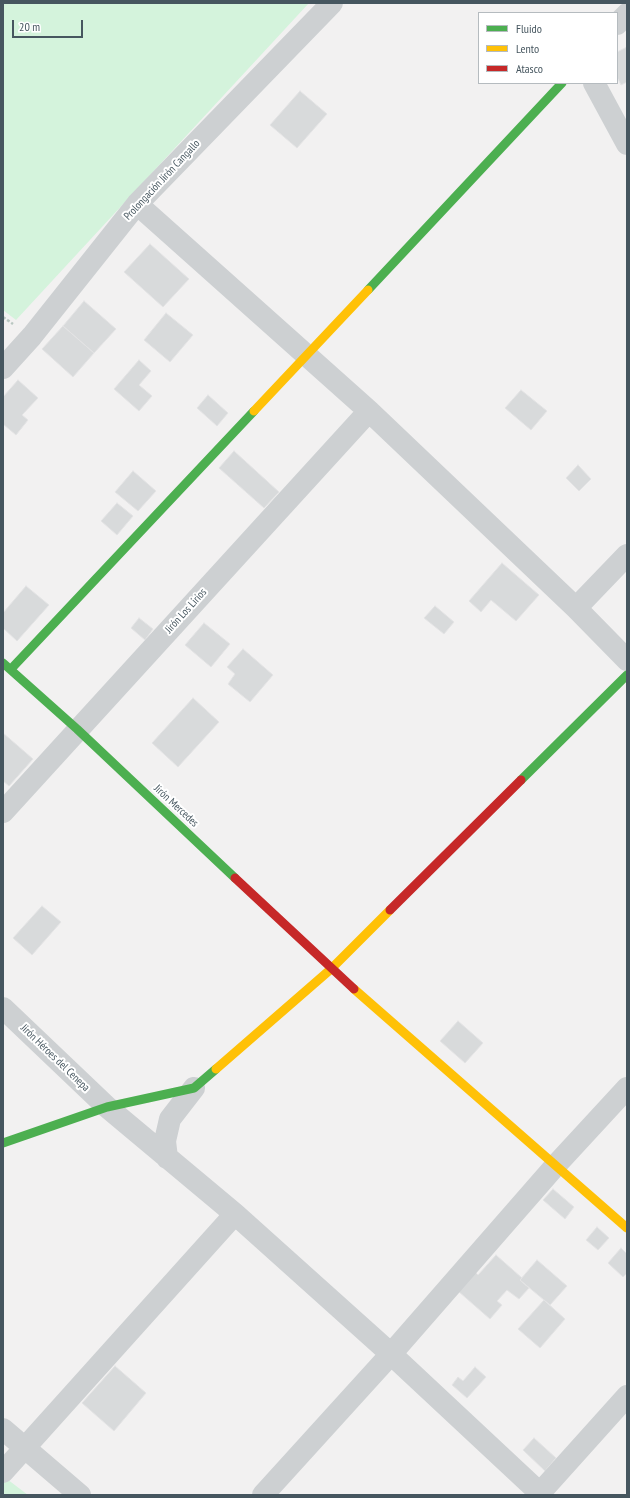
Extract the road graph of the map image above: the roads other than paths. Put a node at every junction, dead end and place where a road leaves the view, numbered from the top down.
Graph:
1 (332, 3) edge
2 (627, 14) edge
3 (618, 23) edge
4 (561, 84) edge
5 (595, 84) edge
6 (627, 144) edge
7 (137, 204) junction
8 (306, 355) junction
9 (3, 368) edge
10 (369, 411) junction
11 (627, 555) edge
12 (576, 608) junction
13 (627, 660) edge
14 (3, 663) edge
15 (11, 669) junction
16 (627, 675) edge
17 (77, 729) junction
18 (3, 812) edge
19 (331, 969) junction
20 (3, 1008) edge
21 (194, 1088) junction
22 (627, 1088) edge
23 (107, 1107) junction
24 (3, 1143) edge
25 (168, 1158) junction
26 (556, 1165) junction
27 (235, 1214) junction
28 (627, 1228) edge
29 (391, 1354) junction
30 (627, 1396) edge
31 (3, 1429) edge
32 (25, 1447) junction
33 (3, 1472) edge
34 (540, 1494) edge
35 (80, 1495) edge
36 (263, 1495) edge

1 - 7 street, Prolongación Jirón Cangallo
2 - 3 street
4 - 8 street
5 - 6 street
7 - 8 street
7 - 9 street, Prolongación Jirón Cangallo
8 - 10 street
8 - 15 street
10 - 12 street
10 - 17 street, Jirón Los Lirios
11 - 12 street
12 - 13 street
14 - 15 street, Jirón Mercedes
15 - 17 street, Jirón Mercedes
16 - 19 street
17 - 18 street, Jirón Los Lirios
17 - 19 street, Jirón Mercedes
19 - 21 street
19 - 26 street, Jirón Mercedes
20 - 23 street, Jirón Héroes del Cenepa
21 - 23 street
21 - 25 street
22 - 26 street
23 - 24 street
23 - 25 street, Jirón Héroes del Cenepa
25 - 27 street, Jirón Héroes del Cenepa
26 - 28 street, Jirón Mercedes
26 - 29 street
27 - 29 street, Jirón Héroes del Cenepa
27 - 32 street
29 - 34 street, Jirón Héroes del Cenepa
29 - 36 street
30 - 34 street
31 - 32 street
32 - 33 street
32 - 35 street

